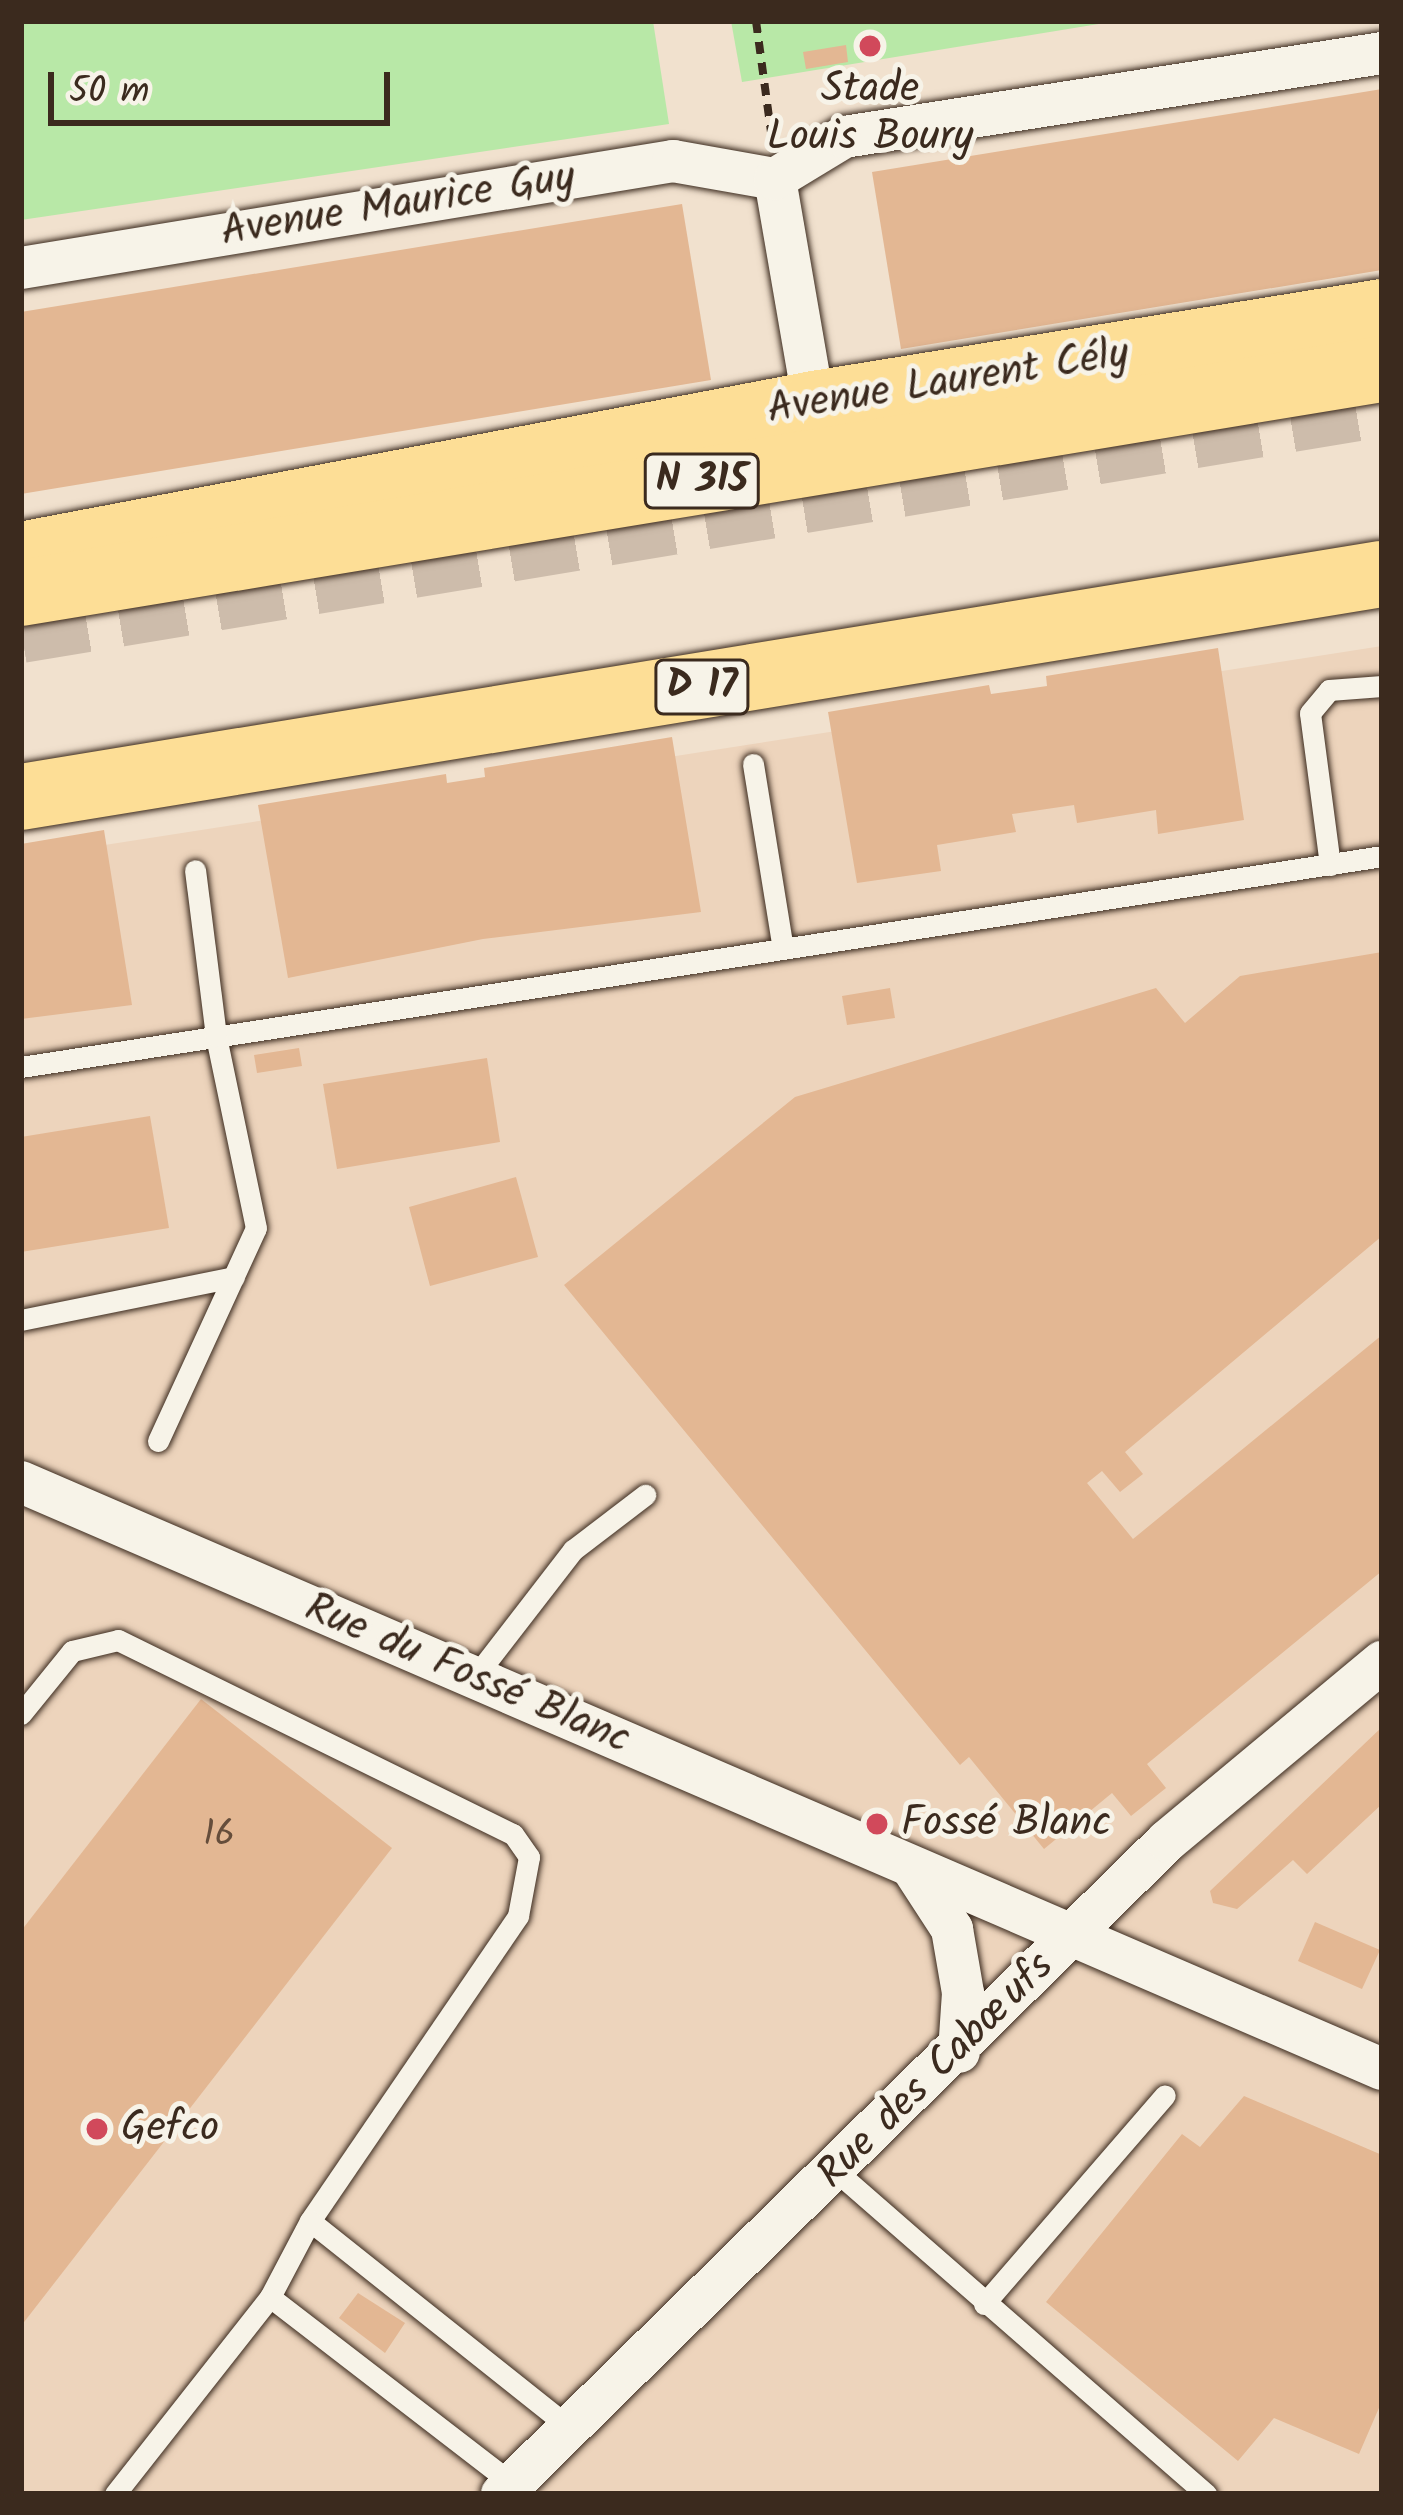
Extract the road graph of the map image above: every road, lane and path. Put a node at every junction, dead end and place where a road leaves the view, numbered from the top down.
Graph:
1 (756, 21) edge
2 (1382, 53) edge
3 (766, 77) dead end
4 (775, 179) junction
5 (21, 268) edge
6 (1382, 312) edge
7 (1382, 368) edge
8 (814, 404) junction
9 (21, 555) edge
10 (1382, 574) edge
11 (21, 593) edge
12 (1382, 686) edge
13 (753, 764) dead end
14 (21, 797) edge
15 (1382, 856) edge
16 (1330, 865) junction
17 (196, 870) dead end
18 (783, 949) junction
19 (215, 1036) junction
20 (21, 1066) edge
21 (234, 1277) junction
22 (21, 1320) edge
23 (158, 1441) dead end
24 (21, 1482) edge
25 (645, 1495) dead end
26 (1382, 1662) edge
27 (474, 1678) junction
28 (21, 1714) edge
29 (913, 1868) junction
30 (1072, 1932) junction
31 (959, 2052) junction
32 (1382, 2069) edge
33 (1165, 2095) dead end
34 (837, 2172) junction
35 (310, 2221) junction
36 (270, 2297) junction
37 (984, 2304) junction
38 (570, 2428) junction
39 (507, 2489) edge
40 (115, 2494) edge
41 (1206, 2494) edge

1 - 3 path
2 - 4 street
4 - 5 street, Avenue Maurice Guy
4 - 8 street
6 - 8 main road, Avenue Laurent Cély
7 - 11 main road, N 315
8 - 9 main road, Avenue Laurent Cély
10 - 14 main road, D 17
12 - 16 lane
13 - 18 lane
15 - 16 lane
16 - 18 lane
17 - 19 lane
18 - 19 lane
19 - 20 lane
19 - 21 lane
21 - 22 lane
21 - 23 lane
24 - 27 street, Rue du Fossé Blanc
25 - 27 lane
26 - 30 street, Rue des Cabœufs
27 - 29 street, Rue du Fossé Blanc
28 - 35 lane
29 - 30 street, Rue du Fossé Blanc
29 - 31 street
30 - 31 street, Rue des Cabœufs
30 - 32 street, Rue du Fossé Blanc
31 - 34 street, Rue des Cabœufs
33 - 37 lane
34 - 37 lane
34 - 38 street, Rue des Cabœufs
35 - 36 lane
35 - 38 lane
36 - 39 lane
36 - 40 lane
37 - 41 lane
38 - 39 street, Rue des Cabœufs

